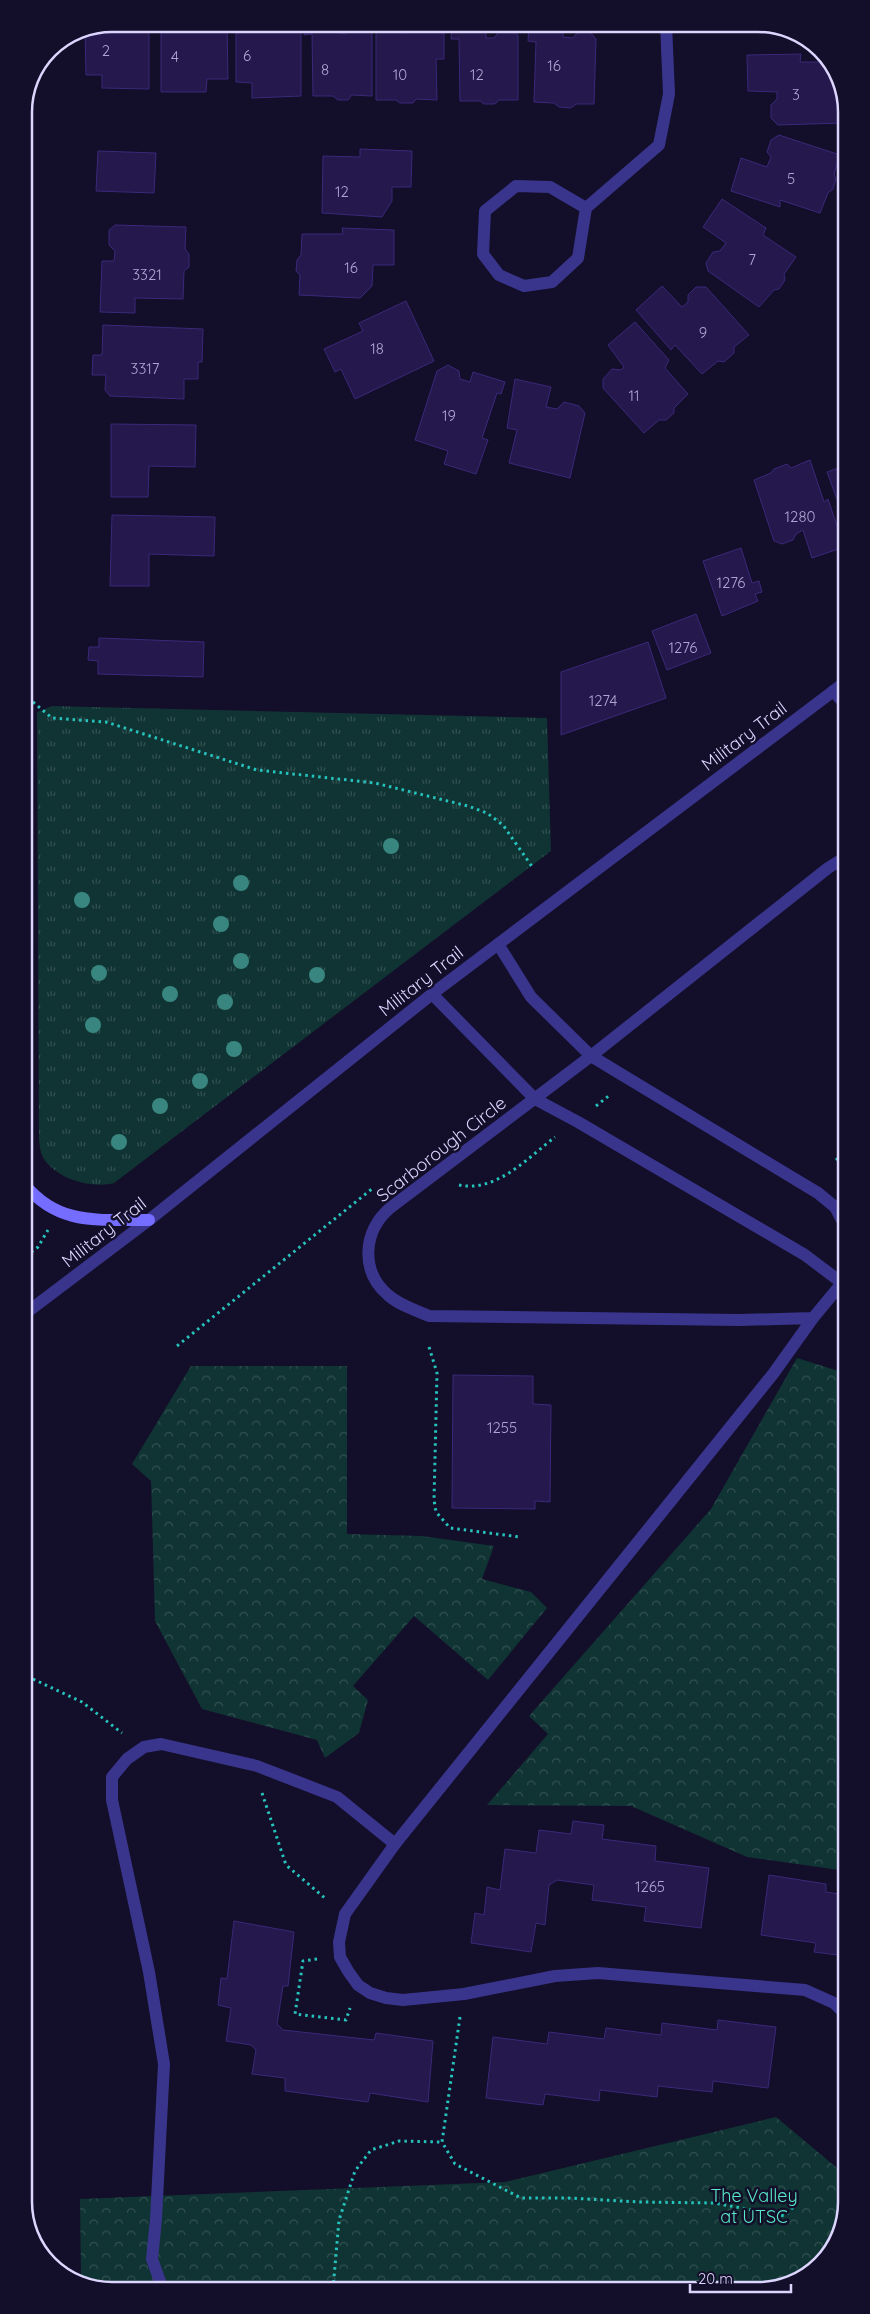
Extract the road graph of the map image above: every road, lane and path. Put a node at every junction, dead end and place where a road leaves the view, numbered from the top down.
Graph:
1 (666, 33) edge
2 (586, 208) junction
3 (838, 688) edge
4 (833, 692) junction
5 (838, 697) edge
6 (33, 702) dead end
7 (838, 863) edge
8 (533, 868) dead end
9 (498, 944) junction
10 (432, 994) junction
11 (591, 1056) junction
12 (535, 1099) junction
13 (32, 1194) edge
14 (838, 1213) edge
15 (149, 1220) junction
16 (51, 1226) dead end
17 (32, 1251) edge
18 (838, 1275) edge
19 (838, 1285) edge
20 (32, 1308) edge
21 (813, 1318) junction
22 (429, 1347) dead end
23 (520, 1537) dead end
24 (33, 1679) dead end
25 (144, 1747) junction
26 (261, 1792) dead end
27 (396, 1844) junction
28 (345, 1914) junction
29 (340, 1957) junction
30 (358, 1985) junction
31 (464, 1994) junction
32 (838, 2007) edge
33 (442, 2142) junction
34 (795, 2205) dead end
35 (160, 2281) edge
36 (334, 2281) edge

1 - 2 street
2 - 2 street
3 - 4 street, Military Trail
4 - 5 street
4 - 9 street, Military Trail
6 - 8 path
7 - 11 street, Scarborough Circle
9 - 10 street, Military Trail
9 - 11 street
10 - 12 street
10 - 15 street, Military Trail
11 - 12 street, Scarborough Circle
11 - 14 street
12 - 18 street
12 - 21 street, Scarborough Circle
13 - 15 main road
15 - 20 street, Military Trail
16 - 17 path
19 - 21 street
21 - 27 street
22 - 23 path
24 - 25 path
25 - 27 street
25 - 35 street
26 - 28 path
27 - 28 street
28 - 29 street
29 - 30 street
29 - 30 path
30 - 31 street
31 - 32 street
31 - 33 path
33 - 34 path
33 - 36 path

